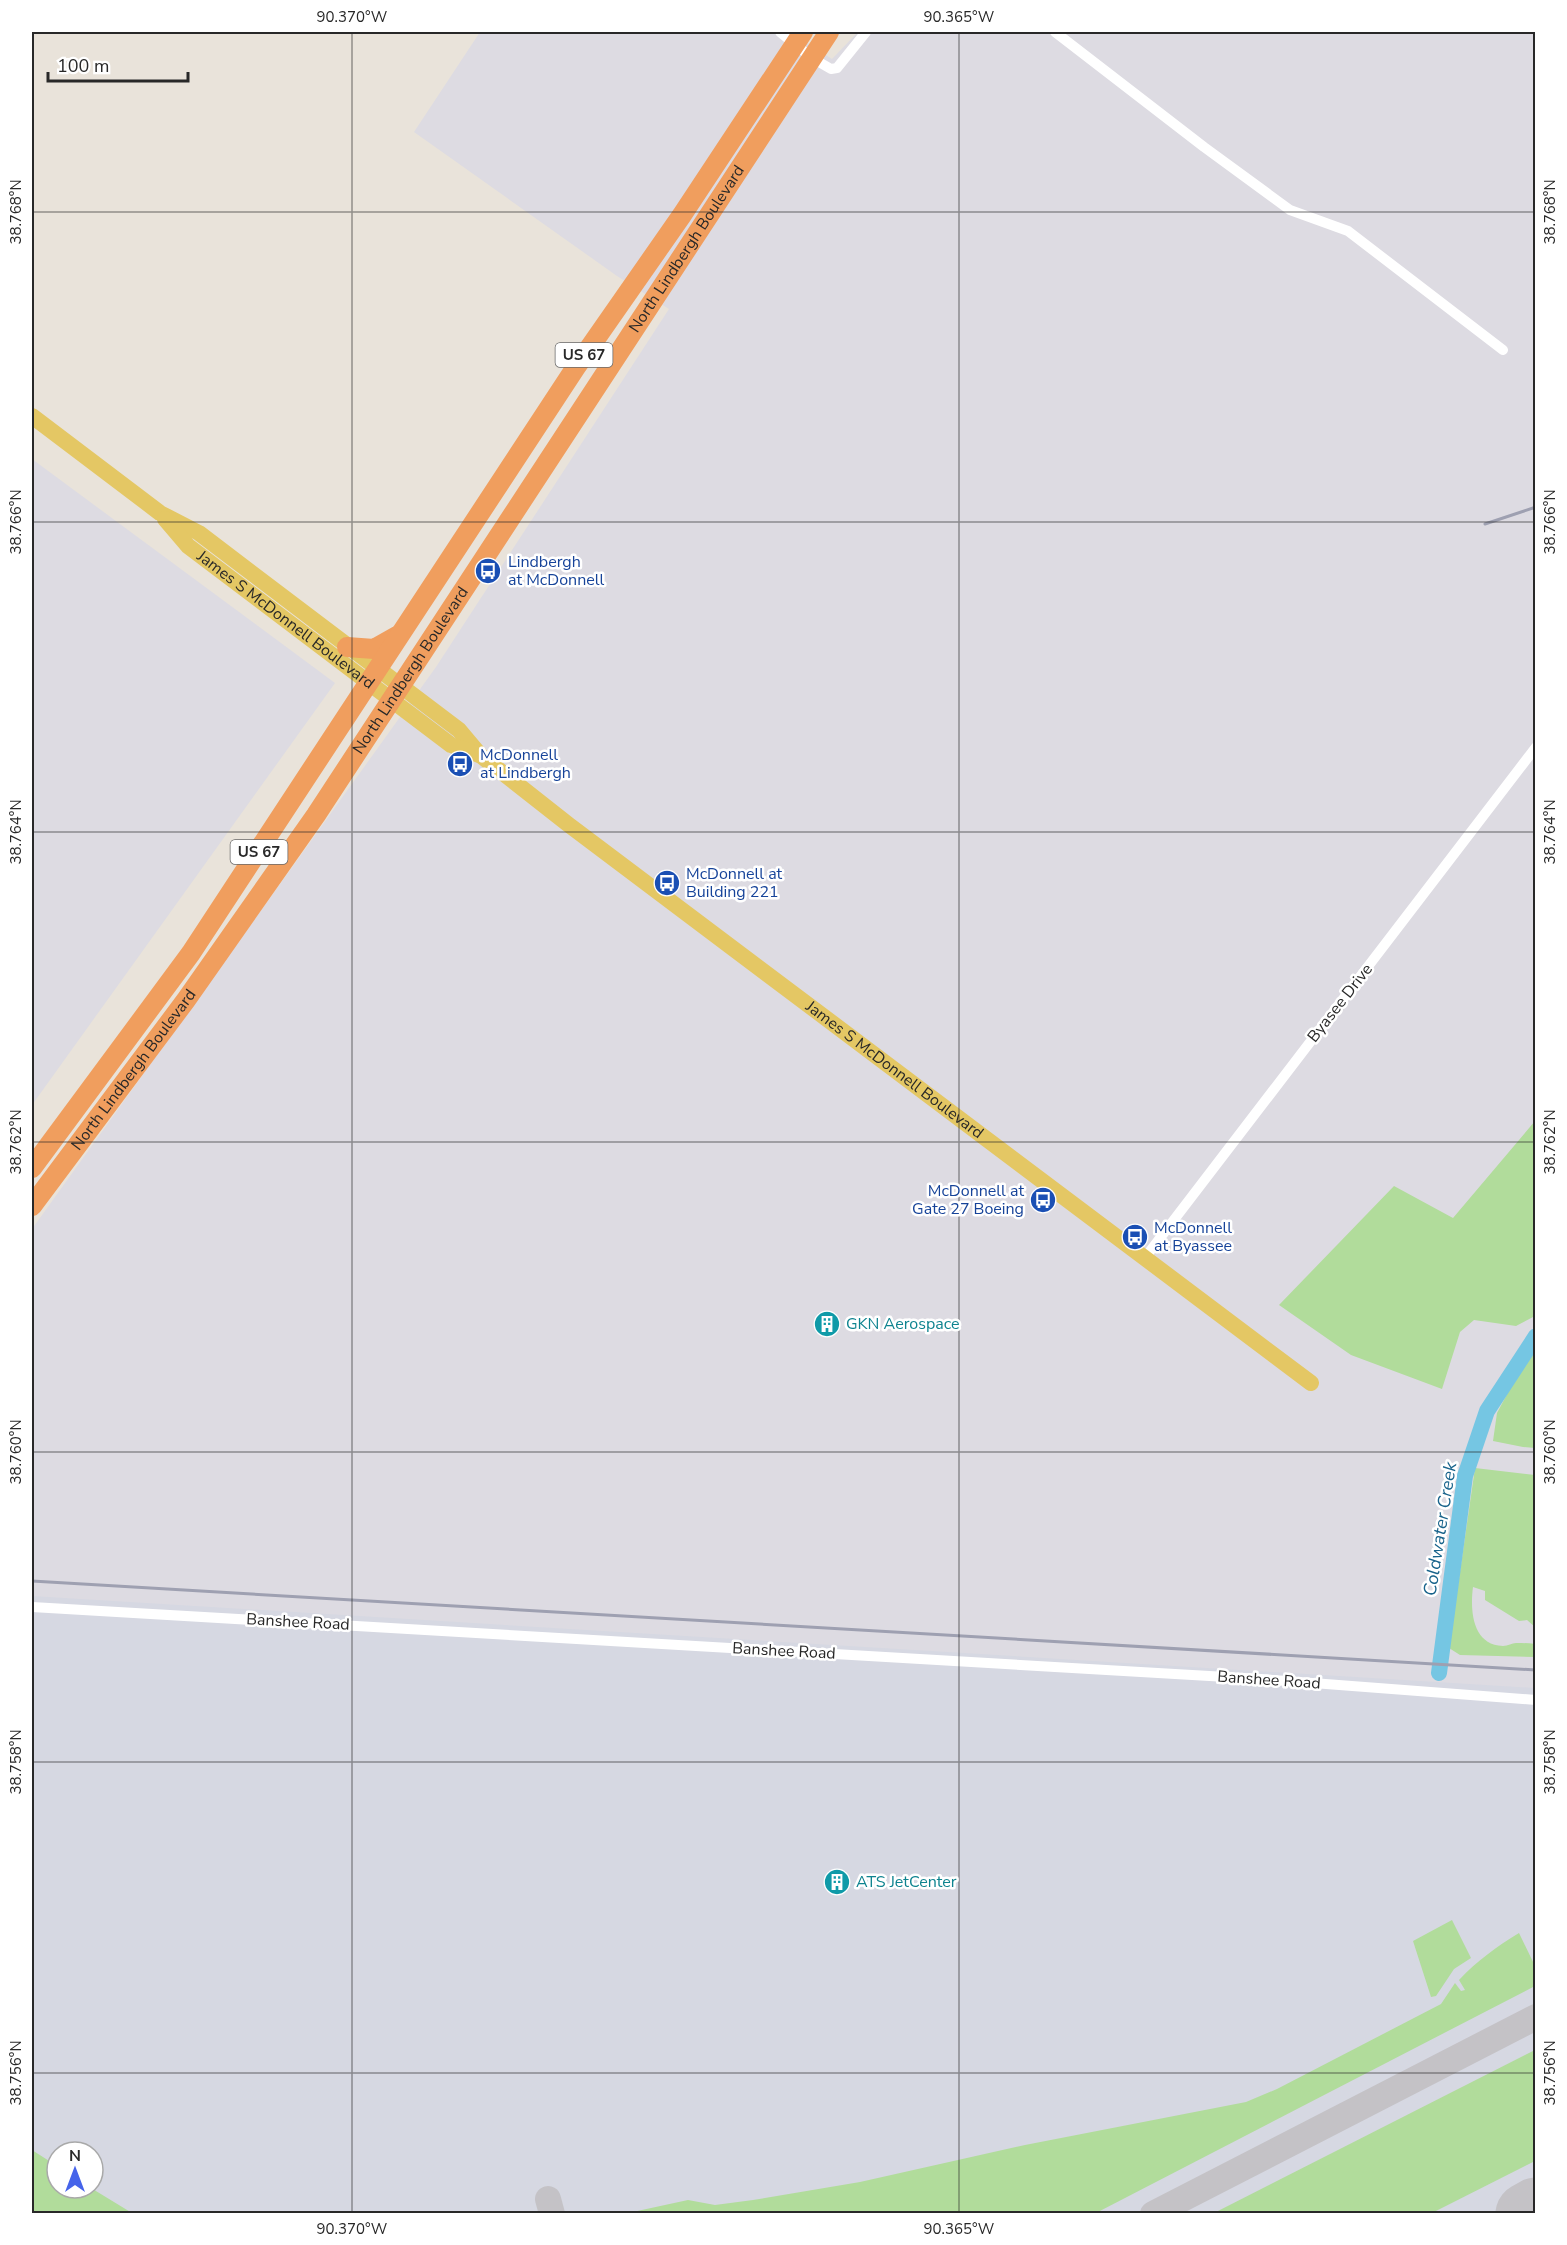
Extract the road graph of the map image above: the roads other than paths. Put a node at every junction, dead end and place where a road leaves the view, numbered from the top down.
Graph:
1 (829, 32) edge
2 (866, 32) edge
3 (1055, 32) edge
4 (793, 35) edge
5 (812, 58) junction
6 (1503, 350) dead end
7 (32, 416) edge
8 (160, 513) junction
9 (402, 633) junction
10 (348, 647) junction
11 (373, 676) junction
12 (396, 693) junction
13 (1536, 747) edge
14 (32, 1168) edge
15 (32, 1206) edge
16 (1144, 1259) junction
17 (1311, 1383) dead end
18 (32, 1607) edge
19 (1536, 1700) edge

1 - 5 highway, North Lindbergh Boulevard / US 67
2 - 5 street
3 - 6 street
4 - 5 street
4 - 9 highway, North Lindbergh Boulevard / US 67
5 - 12 highway, North Lindbergh Boulevard / US 67
7 - 8 main road, James S McDonnell Boulevard
8 - 10 main road, James S McDonnell Boulevard
8 - 11 main road, James S McDonnell Boulevard
9 - 10 highway
9 - 11 highway, North Lindbergh Boulevard / US 67
10 - 11 main road, James S McDonnell Boulevard
11 - 12 main road, James S McDonnell Boulevard
11 - 14 highway, North Lindbergh Boulevard / US 67
12 - 15 highway, North Lindbergh Boulevard / US 67
12 - 16 main road, James S McDonnell Boulevard
13 - 16 street, Byasee Drive
16 - 17 main road, James S McDonnell Boulevard
18 - 19 street, Banshee Road

